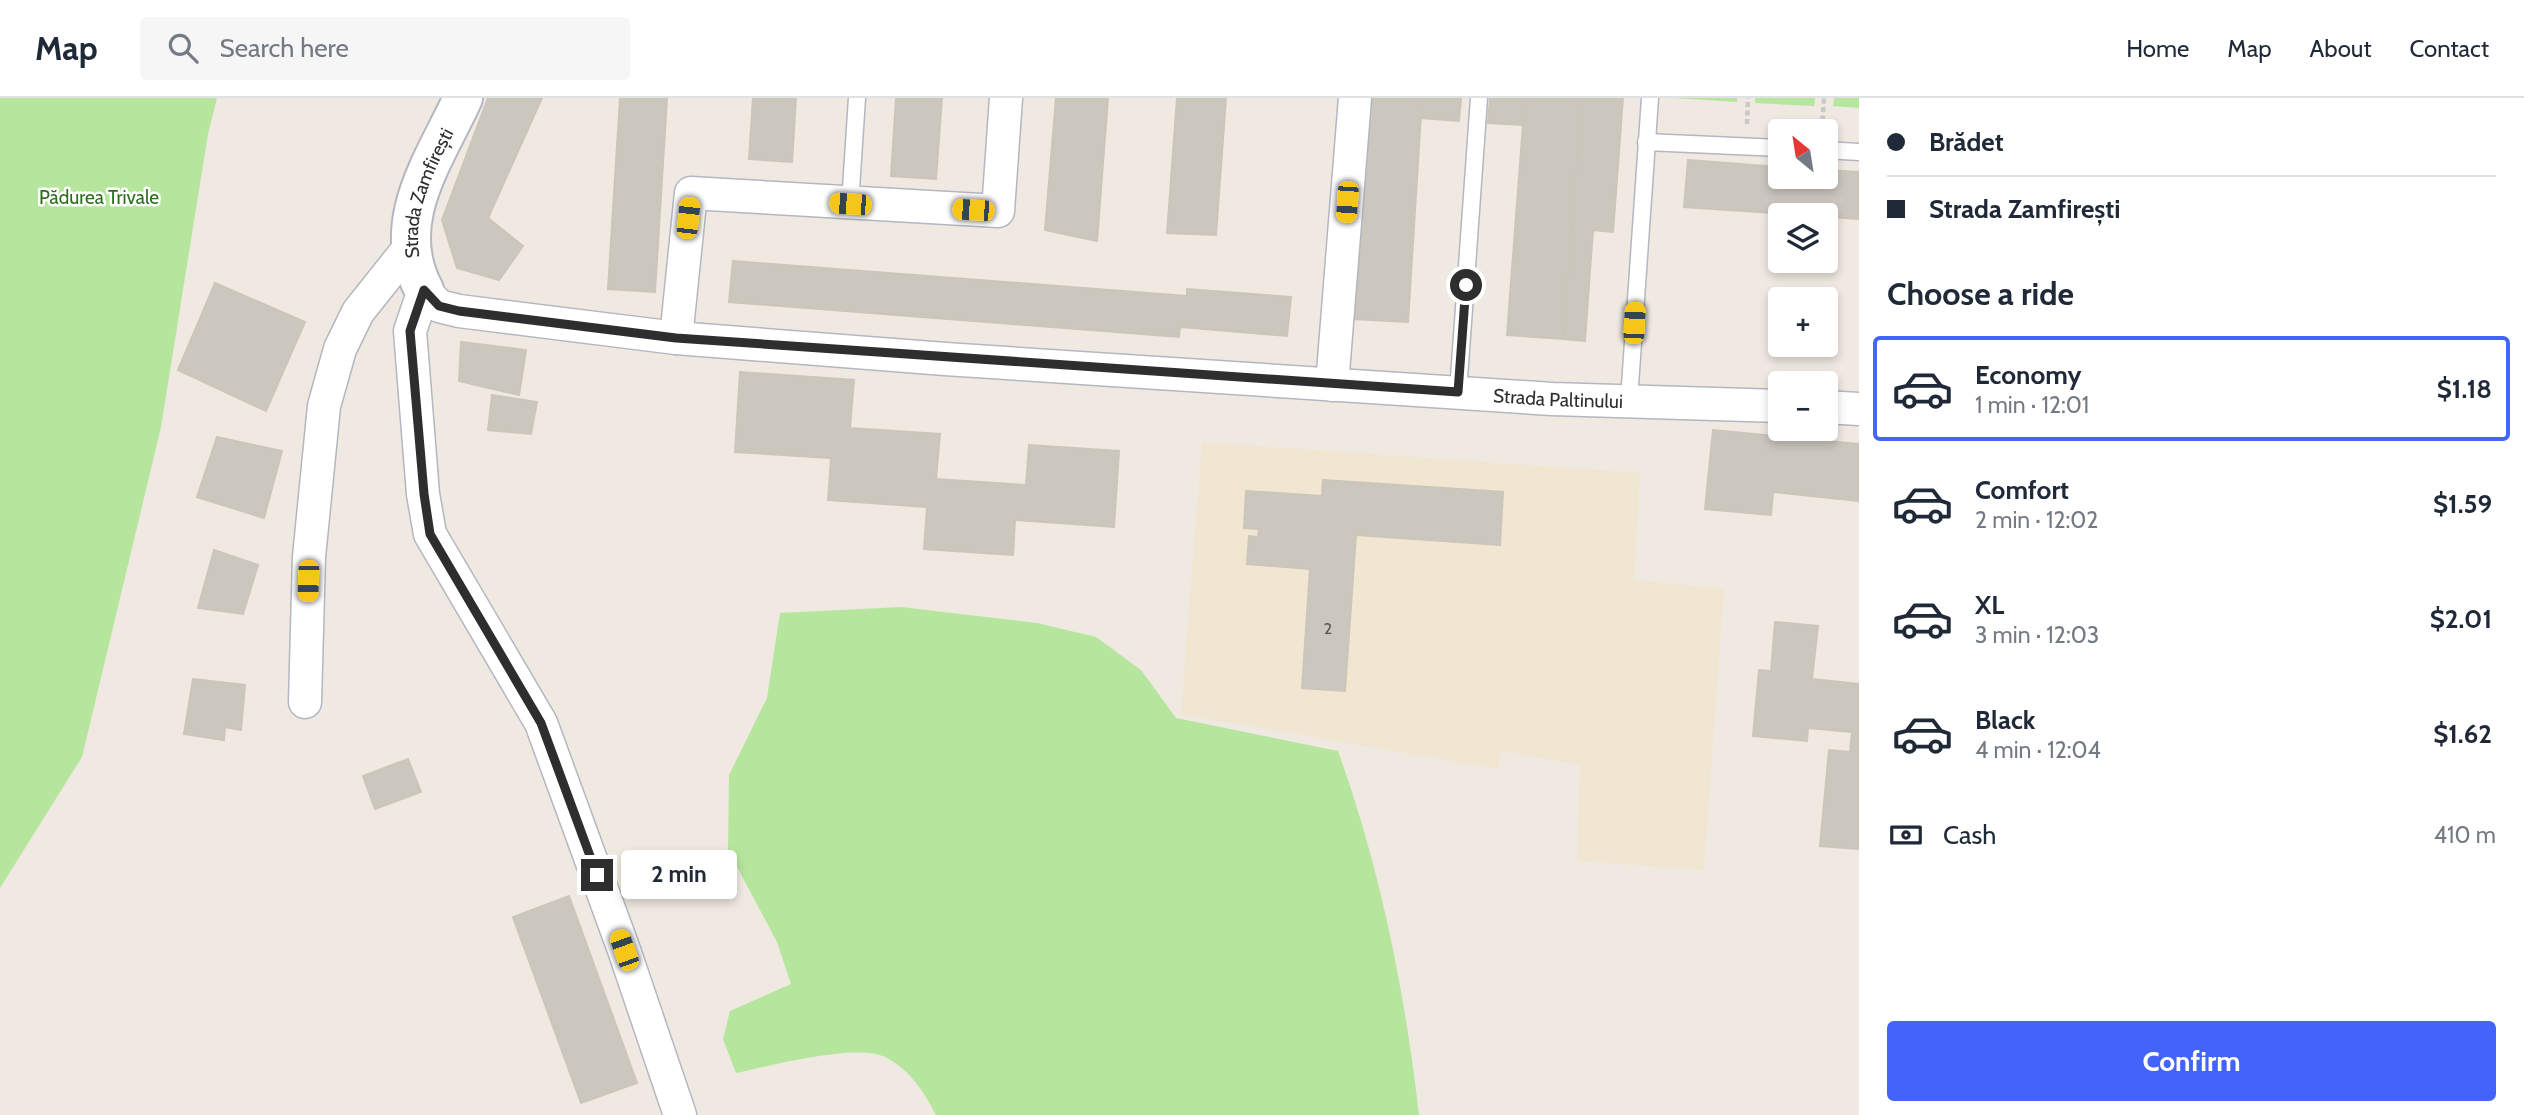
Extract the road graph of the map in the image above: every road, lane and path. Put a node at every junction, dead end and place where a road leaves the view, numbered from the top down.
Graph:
1 (463, 98) edge
2 (857, 98) edge
3 (1006, 98) edge
4 (1355, 98) edge
5 (1479, 98) edge
6 (1650, 98) edge
7 (1824, 98) edge
8 (1823, 119) edge
9 (1646, 142) junction
10 (1768, 147) edge
11 (1838, 151) edge
12 (1859, 152) edge
13 (850, 204) junction
14 (409, 248) junction
15 (424, 290) junction
16 (676, 338) junction
17 (1332, 385) junction
18 (1458, 392) junction
19 (1629, 400) junction
20 (1768, 406) edge
21 (1838, 408) edge
22 (1859, 409) edge
23 (305, 702) dead end
24 (680, 1115) edge

1 - 14 street, Strada Zamfirești
2 - 13 lane
3 - 13 street
4 - 17 street
5 - 18 lane
6 - 9 lane
7 - 8 path
9 - 10 lane
9 - 19 lane
11 - 12 lane
13 - 16 street
14 - 15 street, Strada Zamfirești
14 - 23 street
15 - 16 street, Strada Paltinului
15 - 24 street, Strada Zamfirești
16 - 17 street, Strada Paltinului
17 - 18 street, Strada Paltinului
18 - 19 street, Strada Paltinului
19 - 20 street, Strada Paltinului
21 - 22 street

